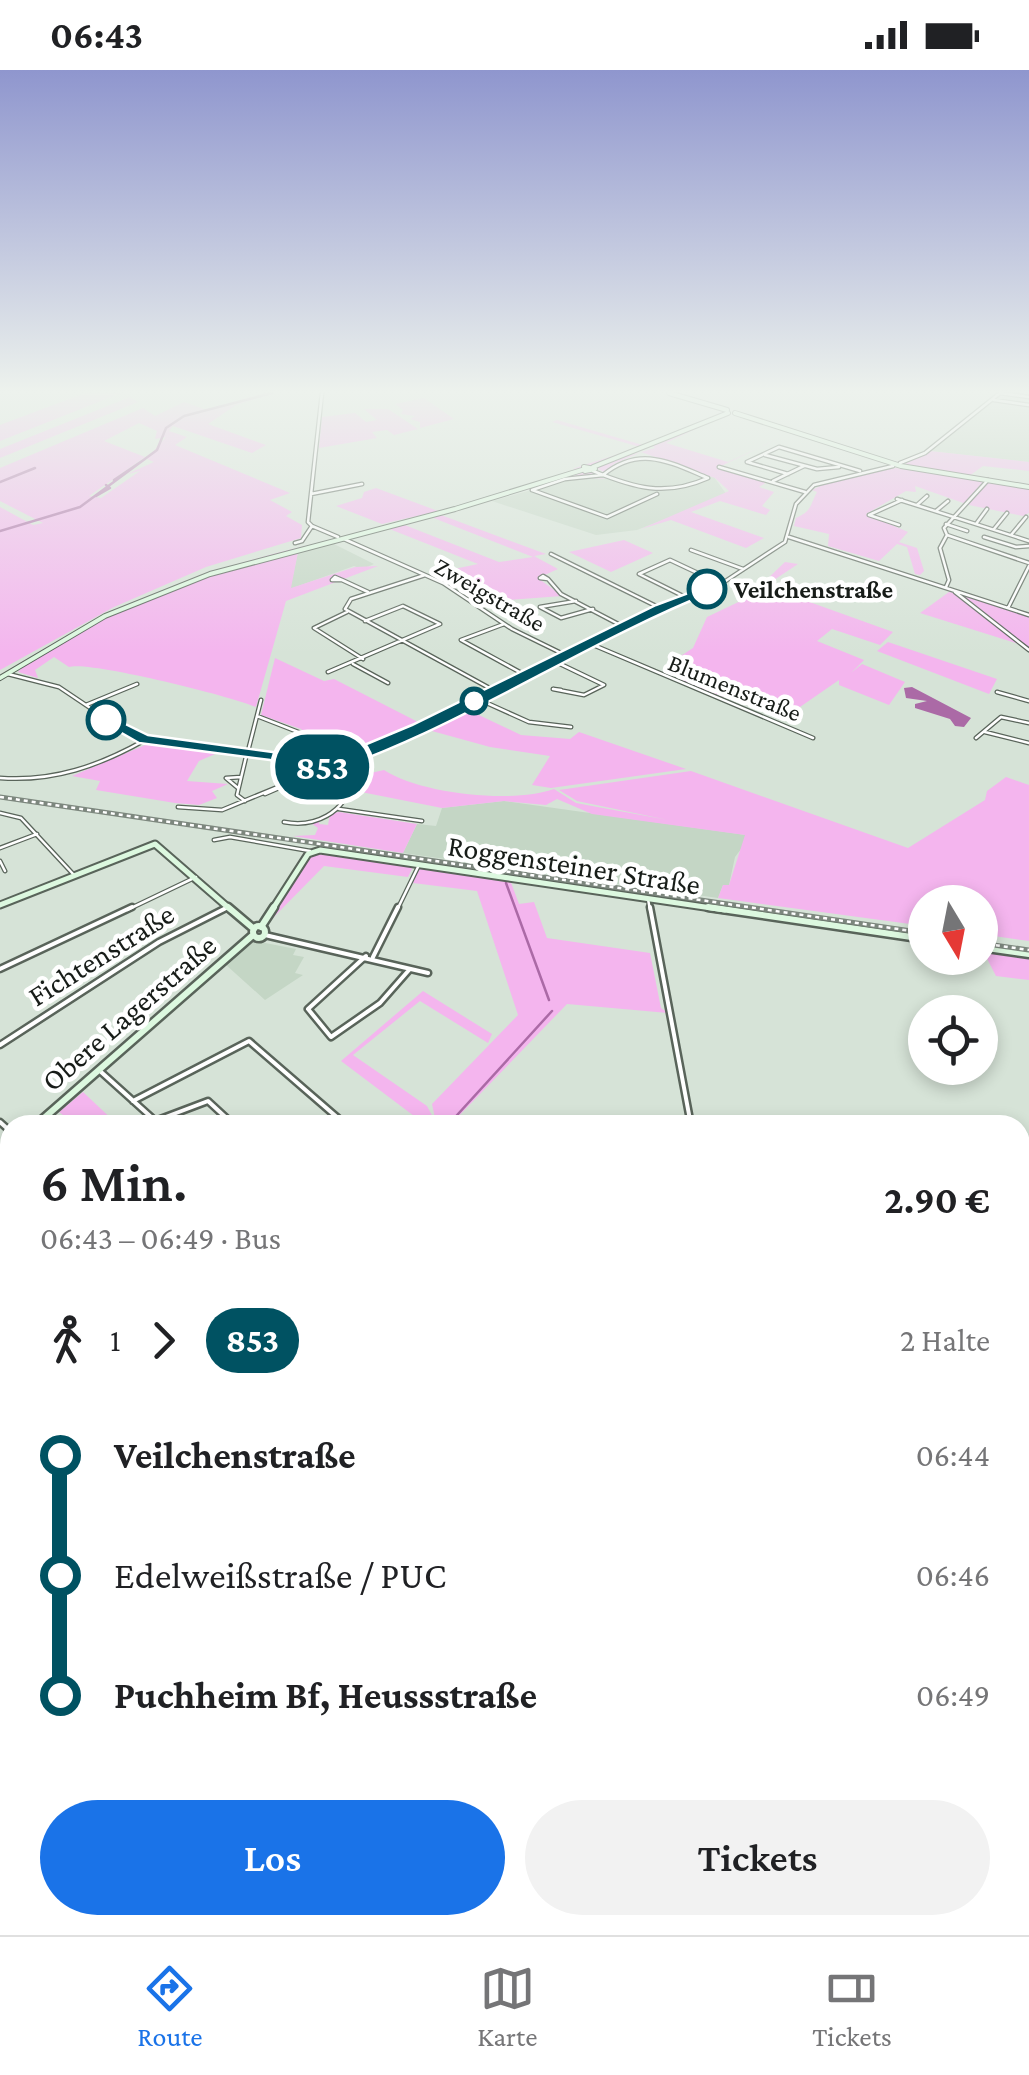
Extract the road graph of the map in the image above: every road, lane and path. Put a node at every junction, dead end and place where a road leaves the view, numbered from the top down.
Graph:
1 (313, 480) edge
2 (549, 480) edge
3 (564, 480) edge
4 (617, 480) edge
5 (702, 480) edge
6 (763, 480) edge
7 (774, 480) edge
8 (836, 480) edge
9 (988, 480) joint
10 (770, 482) junction
11 (362, 484) dead end
12 (1029, 487) edge
13 (804, 492) junction
14 (311, 494) junction
15 (657, 494) junction
16 (927, 496) dead end
17 (948, 500) dead end
18 (916, 505) junction
19 (987, 508) dead end
20 (936, 511) junction
21 (1007, 513) dead end
22 (954, 517) junction
23 (1026, 517) dead end
24 (946, 524) junction
25 (976, 524) junction
26 (900, 525) dead end
27 (312, 526) junction
28 (994, 529) junction
29 (967, 531) dead end
30 (1011, 535) junction
31 (947, 536) junction
32 (790, 537) junction
33 (984, 537) dead end
34 (341, 538) junction
35 (1029, 542) edge
36 (295, 543) dead end
37 (691, 550) dead end
38 (551, 554) dead end
39 (1029, 564) edge
40 (745, 570) junction
41 (425, 575) junction
42 (548, 578) dead end
43 (342, 580) dead end
44 (721, 584) junction
45 (946, 587) junction
46 (952, 589) junction
47 (368, 592) junction
48 (686, 598) junction
49 (576, 601) junction
50 (660, 608) junction
51 (1008, 608) junction
52 (593, 610) junction
53 (348, 612) junction
54 (1029, 615) edge
55 (364, 622) junction
56 (504, 624) junction
57 (623, 626) junction
58 (400, 643) junction
59 (589, 644) junction
60 (1029, 650) edge
61 (564, 655) junction
62 (363, 659) junction
63 (554, 661) junction
64 (353, 664) junction
65 (328, 672) dead end
66 (15, 675) joint
67 (524, 676) junction
68 (2, 678) edge
69 (388, 682) dead end
70 (137, 684) dead end
71 (494, 690) junction
72 (561, 690) dead end
73 (996, 692) dead end
74 (478, 699) junction
75 (261, 700) dead end
76 (1029, 700) edge
77 (85, 705) junction
78 (257, 716) junction
79 (1029, 723) edge
80 (572, 727) dead end
81 (985, 732) junction
82 (812, 738) dead end
83 (976, 738) dead end
84 (144, 740) junction
85 (1029, 744) edge
86 (247, 754) junction
87 (338, 762) junction
88 (307, 776) junction
89 (241, 777) junction
90 (0, 778) edge
91 (238, 788) junction
92 (245, 801) junction
93 (178, 806) dead end
94 (339, 809) junction
95 (0, 813) edge
96 (422, 821) dead end
97 (284, 822) dead end
98 (37, 834) junction
99 (230, 837) dead end
100 (155, 844) joint
101 (0, 848) edge
102 (310, 851) junction
103 (0, 861) edge
104 (419, 864) junction
105 (5, 870) dead end
106 (74, 875) junction
107 (196, 877) junction
108 (648, 899) junction
109 (0, 905) edge
110 (228, 907) junction
111 (258, 932) junction
112 (908, 936) edge
113 (998, 950) edge
114 (1029, 954) edge
115 (366, 956) junction
116 (373, 957) junction
117 (0, 969) edge
118 (410, 970) junction
119 (428, 973) dead end
120 (0, 1045) edge
121 (98, 1070) junction
122 (133, 1102) junction
123 (47, 1115) edge
124 (148, 1115) edge
125 (176, 1115) edge
126 (223, 1115) edge
127 (335, 1115) edge
128 (689, 1115) edge

1 - 14 street
2 - 34 street
3 - 15 street
4 - 15 street
5 - 15 street
6 - 10 street
7 - 10 street
8 - 13 street
9 - 12 street
9 - 22 street
10 - 13 street
11 - 14 street
13 - 32 street
14 - 27 street
16 - 18 street
17 - 20 street
18 - 20 street
18 - 26 street
19 - 25 street
20 - 22 street
21 - 28 street
22 - 24 street
22 - 25 street
23 - 30 street
24 - 29 street
24 - 31 street
25 - 28 street
27 - 34 street, Zweigstraße
27 - 36 street
28 - 30 street
30 - 35 street
31 - 39 street
31 - 45 street
32 - 40 street
32 - 45 street
33 - 35 street
34 - 41 street, Zweigstraße
34 - 68 street
37 - 40 street
38 - 50 street
39 - 51 street
40 - 44 street
41 - 47 street
41 - 56 street, Zweigstraße
42 - 49 street
43 - 47 street
44 - 48 street
44 - 48 street
45 - 46 street
46 - 51 street
46 - 60 street
47 - 53 street
48 - 50 street
49 - 52 street
49 - 52 street
50 - 57 street
51 - 54 street
52 - 57 street
53 - 55 street
53 - 62 street
55 - 58 street
55 - 58 street
56 - 61 street, Zweigstraße
56 - 67 street
57 - 59 street
58 - 62 street
58 - 71 street
59 - 61 street
59 - 82 street, Blumenstraße
61 - 63 street
62 - 64 street
63 - 67 street
63 - 72 street
64 - 65 street
64 - 69 street
66 - 68 street
66 - 77 street
67 - 71 street
70 - 77 street
71 - 74 street
73 - 76 street
74 - 80 street
74 - 87 street
75 - 78 street
77 - 84 street
78 - 86 street
78 - 87 street
79 - 81 street
81 - 83 street
81 - 85 street
84 - 86 street
84 - 90 street
86 - 88 street
86 - 89 street
87 - 88 street
87 - 94 street
88 - 92 street
89 - 91 street
89 - 91 street
91 - 92 street
92 - 93 street
94 - 96 street
94 - 97 street
95 - 98 street
98 - 101 street
98 - 106 street
99 - 102 street, Roggensteiner Straße
100 - 106 street
100 - 107 street, Obere Lagerstraße
102 - 104 street, Roggensteiner Straße
102 - 111 street
103 - 105 street
104 - 108 street, Roggensteiner Straße
104 - 116 street
106 - 109 street
107 - 110 street, Obere Lagerstraße
107 - 117 street
108 - 112 street, Roggensteiner Straße
108 - 128 street
110 - 111 street, Obere Lagerstraße
110 - 120 street, Fichtenstraße
111 - 115 street
111 - 121 street, Obere Lagerstraße
113 - 114 street
115 - 116 street
115 - 118 street
116 - 118 street
118 - 119 street
121 - 122 street
121 - 123 street, Obere Lagerstraße
122 - 124 street
122 - 127 street
125 - 126 street

